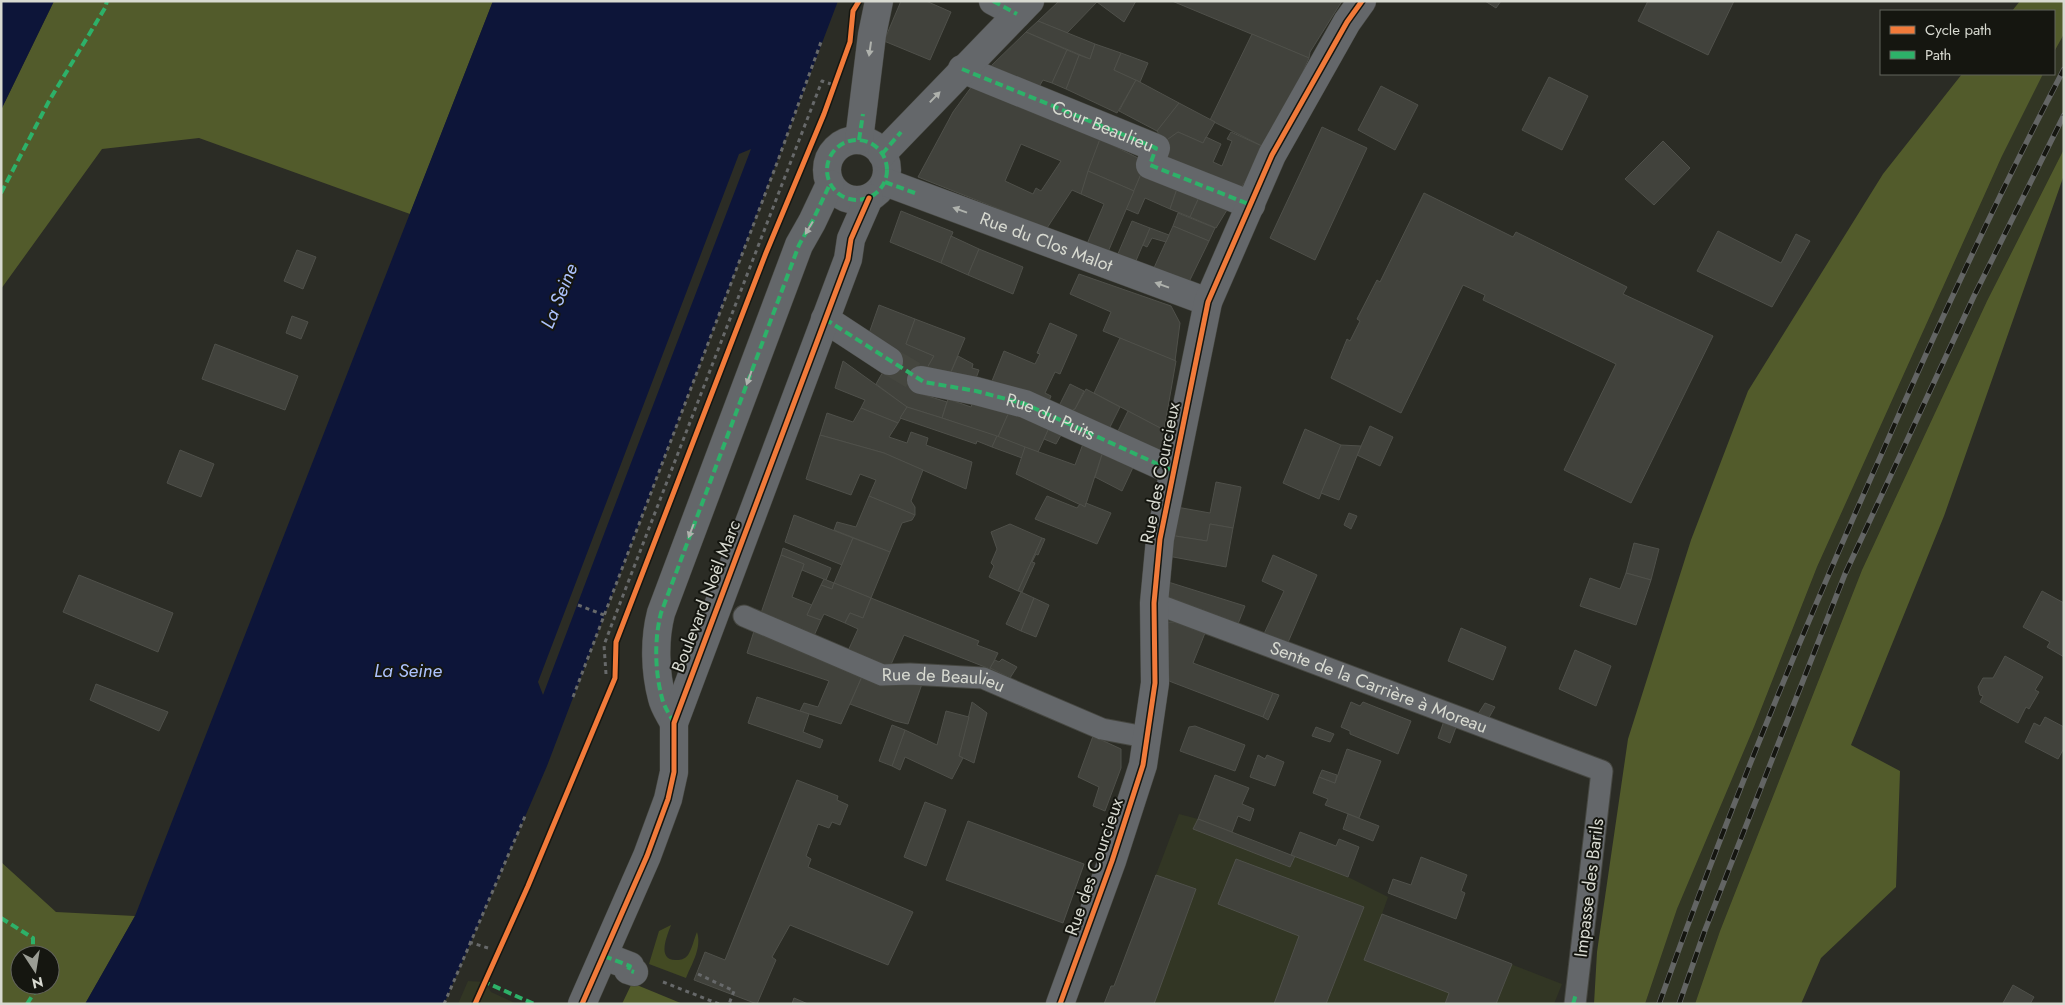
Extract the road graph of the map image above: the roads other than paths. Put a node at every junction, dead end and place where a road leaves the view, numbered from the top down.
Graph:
1 (879, 1) edge
2 (993, 1) edge
3 (1362, 1) edge
4 (1023, 7) edge
5 (962, 69) junction
6 (859, 140) junction
7 (882, 154) junction
8 (830, 184) junction
9 (877, 190) junction
10 (1250, 205) junction
11 (1208, 302) junction
12 (825, 319) junction
13 (890, 361) tunnel mouth
14 (921, 380) tunnel mouth
15 (1174, 470) junction
16 (1154, 603) junction
17 (744, 616) dead end
18 (674, 722) junction
19 (1146, 737) junction
20 (1602, 771) joint
21 (604, 956) junction
22 (645, 976) road end
23 (582, 1004) edge
24 (1060, 1004) edge
25 (1575, 1004) edge

1 -> 6 street
2 - 4 street
3 - 10 street, Rue des Courcieux
4 - 5 street
7 -> 5 street
5 - 10 street, Cour Beaulieu
6 - 7 street
6 - 8 street
7 - 9 street
8 - 9 street
8 -> 18 street, Boulevard Noël Marc
11 -> 9 street, Rue du Clos Malot
9 - 12 street, Boulevard Noël Marc
10 - 11 street, Rue des Courcieux
11 - 15 street, Rue des Courcieux
12 - 13 street
12 - 18 street, Boulevard Noël Marc
14 - 15 street, Rue du Puits
15 - 16 street, Rue des Courcieux
16 - 19 street, Rue des Courcieux
16 - 20 lane, Sente de la Carrière à Moreau
17 - 19 lane, Rue de Beaulieu
18 - 21 street, Boulevard Noël Marc
19 - 24 street, Rue des Courcieux
20 - 25 lane, Impasse des Barils
21 - 22 street
21 - 23 street, Boulevard Noël Marc

